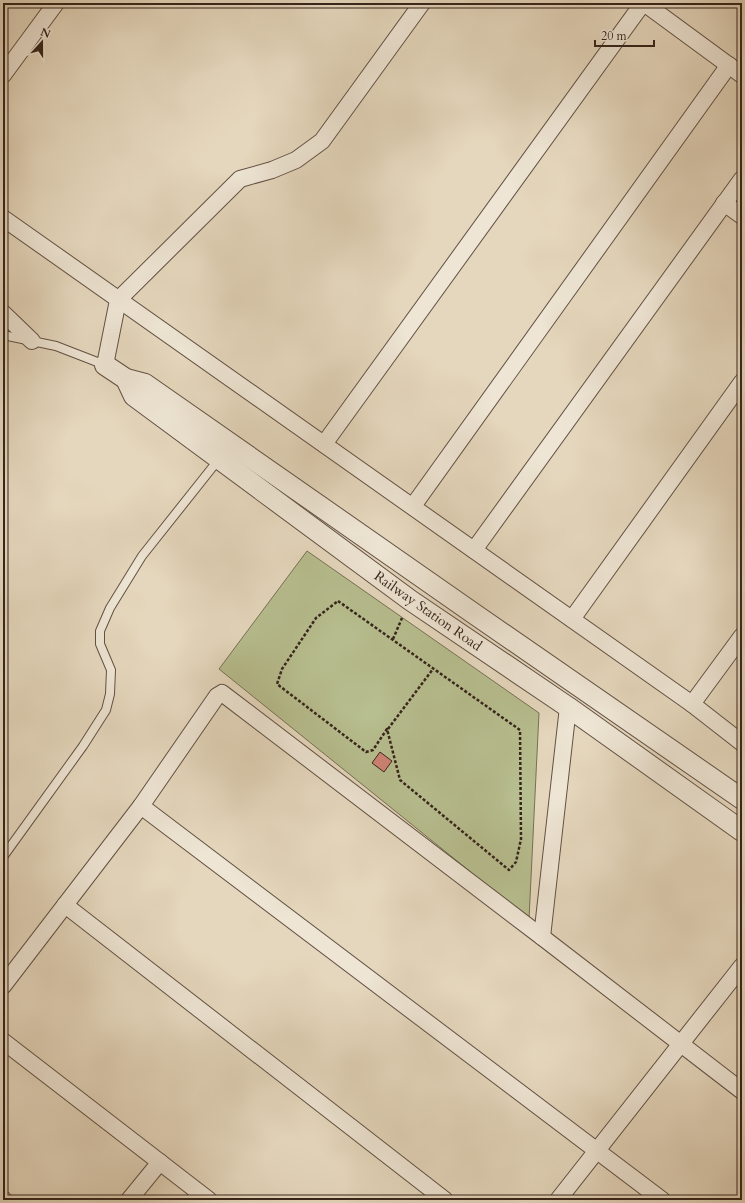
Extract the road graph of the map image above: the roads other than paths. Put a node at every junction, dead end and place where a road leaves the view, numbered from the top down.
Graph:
1 (56, 3) edge
2 (422, 3) edge
3 (643, 3) edge
4 (736, 70) edge
5 (3, 75) edge
6 (742, 179) edge
7 (724, 203) junction
8 (742, 216) edge
9 (3, 218) edge
10 (118, 300) junction
11 (3, 313) edge
12 (3, 335) edge
13 (32, 341) junction
14 (105, 365) junction
15 (126, 379) junction
16 (742, 382) edge
17 (324, 444) junction
18 (219, 458) junction
19 (412, 506) junction
20 (474, 550) junction
21 (572, 619) junction
22 (742, 636) edge
23 (692, 704) junction
24 (568, 707) junction
25 (742, 743) edge
26 (742, 798) edge
27 (141, 806) junction
28 (742, 830) edge
29 (3, 857) edge
30 (65, 905) junction
31 (542, 937) junction
32 (742, 966) edge
33 (3, 986) edge
34 (3, 1041) edge
35 (681, 1044) junction
36 (742, 1091) edge
37 (597, 1150) junction
38 (160, 1162) junction
39 (129, 1200) edge
40 (209, 1200) edge
41 (445, 1200) edge
42 (558, 1200) edge
43 (662, 1200) edge

1 - 5 street
2 - 10 street
3 - 4 street
3 - 17 street
4 - 19 street
6 - 7 street
7 - 8 street
7 - 20 street
9 - 10 street
10 - 14 street
10 - 17 street
11 - 13 street
12 - 13 lane
13 - 14 lane
14 - 15 street, Railway Station Road
15 - 18 street, Railway Station Road
15 - 26 street, Railway Station Road
16 - 21 street
17 - 19 street
18 - 24 street, Railway Station Road
18 - 29 lane
19 - 20 street
20 - 21 street
21 - 23 street
22 - 23 street
23 - 25 street
24 - 28 street, Railway Station Road
24 - 31 street
27 - 30 street
27 - 31 street
27 - 37 street
30 - 33 street
30 - 41 street
31 - 35 street
32 - 35 street
34 - 38 street
35 - 36 street
35 - 37 street
37 - 42 street
37 - 43 street
38 - 39 street
38 - 40 street

